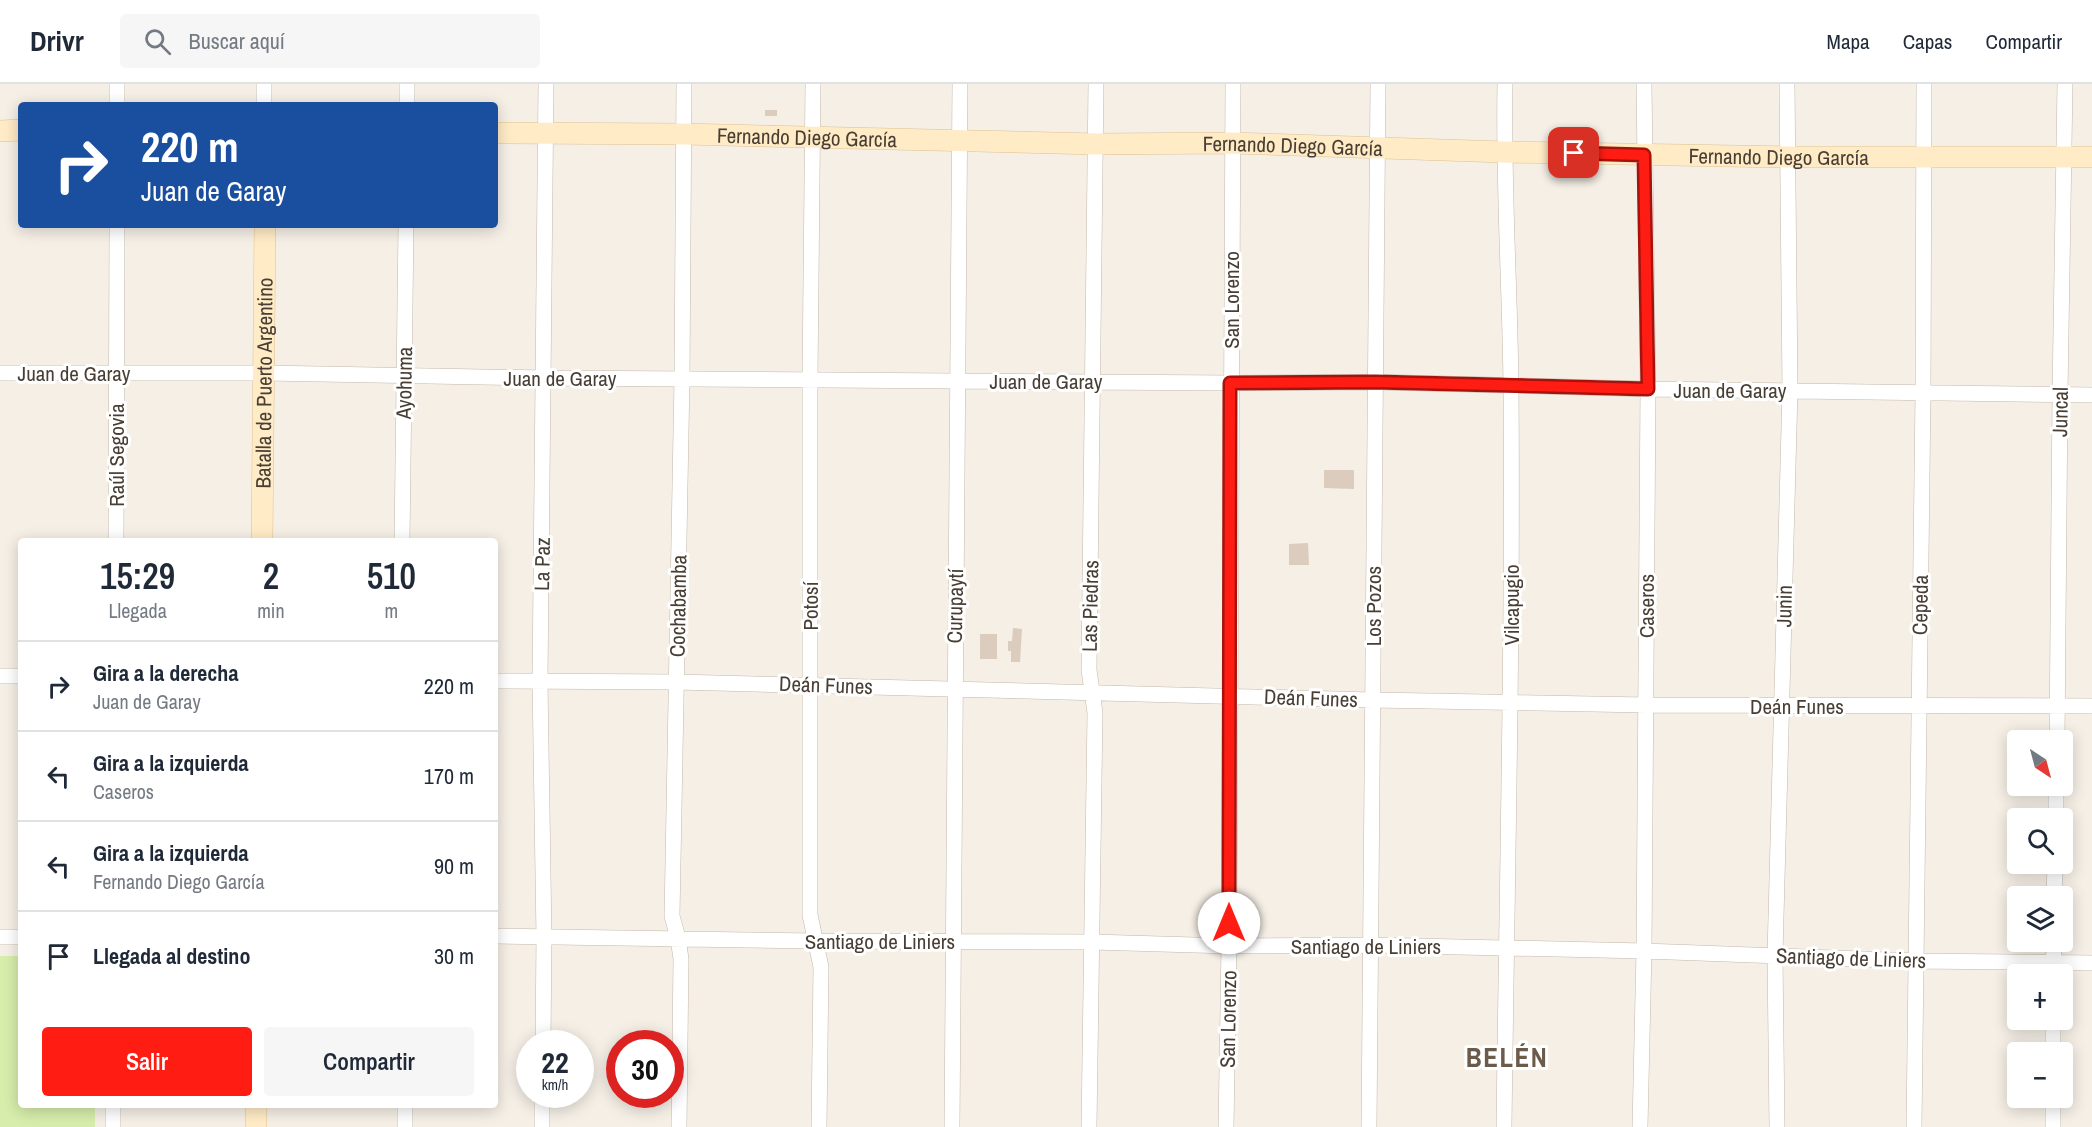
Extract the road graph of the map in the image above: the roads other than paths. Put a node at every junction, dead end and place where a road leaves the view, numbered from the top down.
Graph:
1 (117, 84) edge
2 (264, 84) edge
3 (407, 84) edge
4 (546, 84) edge
5 (684, 84) edge
6 (813, 84) edge
7 (960, 84) edge
8 (1096, 84) edge
9 (1233, 84) edge
10 (1377, 84) edge
11 (1505, 84) edge
12 (1644, 84) edge
13 (1787, 84) edge
14 (1924, 84) edge
15 (2065, 84) edge
16 (117, 102) edge
17 (264, 102) edge
18 (407, 102) edge
19 (18, 130) edge
20 (0, 131) edge
21 (498, 133) edge
22 (545, 134) junction
23 (684, 134) junction
24 (813, 138) junction
25 (959, 141) junction
26 (1232, 143) junction
27 (1096, 144) junction
28 (1377, 148) junction
29 (1504, 152) junction
30 (1644, 155) junction
31 (1787, 157) junction
32 (2065, 157) junction
33 (2092, 157) edge
34 (1925, 158) junction
35 (117, 228) edge
36 (265, 228) edge
37 (406, 228) edge
38 (0, 373) edge
39 (116, 373) junction
40 (265, 373) junction
41 (404, 376) junction
42 (544, 378) junction
43 (682, 378) junction
44 (810, 379) junction
45 (957, 381) junction
46 (1094, 381) junction
47 (1375, 382) junction
48 (1230, 383) junction
49 (1511, 385) junction
50 (1648, 389) junction
51 (1790, 390) junction
52 (1923, 393) junction
53 (2060, 394) junction
54 (2092, 395) edge
55 (116, 538) edge
56 (262, 538) edge
57 (402, 538) edge
58 (0, 676) edge
59 (18, 676) edge
60 (498, 681) edge
61 (540, 681) junction
62 (676, 682) junction
63 (811, 685) junction
64 (954, 689) junction
65 (1091, 693) junction
66 (1230, 695) junction
67 (1373, 700) junction
68 (1511, 703) junction
69 (1646, 705) junction
70 (1782, 705) junction
71 (2058, 705) junction
72 (1918, 706) junction
73 (2092, 706) edge
74 (2057, 730) edge
75 (498, 936) edge
76 (0, 937) edge
77 (18, 937) edge
78 (544, 938) junction
79 (678, 938) junction
80 (815, 941) junction
81 (954, 941) junction
82 (1092, 942) junction
83 (1371, 945) junction
84 (1229, 946) junction
85 (1506, 948) junction
86 (1644, 951) junction
87 (1775, 955) junction
88 (1917, 961) junction
89 (2092, 963) edge
90 (2007, 966) edge
91 (2073, 966) edge
92 (543, 1030) edge
93 (113, 1108) edge
94 (256, 1108) edge
95 (405, 1108) edge
96 (542, 1108) edge
97 (2053, 1108) edge
98 (113, 1127) edge
99 (256, 1127) edge
100 (405, 1127) edge
101 (542, 1127) edge
102 (679, 1127) edge
103 (819, 1127) edge
104 (952, 1127) edge
105 (1089, 1127) edge
106 (1226, 1127) edge
107 (1369, 1127) edge
108 (1504, 1127) edge
109 (1640, 1127) edge
110 (1776, 1127) edge
111 (1914, 1127) edge
112 (2053, 1127) edge

1 - 16 street
2 - 17 street
3 - 18 street
4 - 22 street, La Paz
5 - 23 street, Cochabamba
6 - 24 street, Potosí
7 - 25 street, Curupaytí
8 - 27 street, Las Piedras
9 - 26 street, San Lorenzo
10 - 28 street, Los Pozos
11 - 29 street, Vilcapugio
12 - 30 street, Caseros
13 - 31 street, Junin
14 - 34 street, Cepeda
15 - 32 street, Juncal
19 - 20 main road
21 - 22 main road, Fernando Diego García
22 - 23 main road, Fernando Diego García
22 - 42 street, La Paz
23 - 24 main road, Fernando Diego García
23 - 43 street, Cochabamba
24 - 25 main road, Fernando Diego García
24 - 44 street, Potosí
25 - 27 main road, Fernando Diego García
25 - 45 street, Curupaytí
26 - 27 main road, Fernando Diego García
26 - 28 main road, Fernando Diego García
26 - 48 street, San Lorenzo
27 - 46 street, Las Piedras
28 - 29 main road, Fernando Diego García
28 - 47 street, Los Pozos
29 - 30 main road, Fernando Diego García
29 - 49 street, Vilcapugio
30 - 31 main road, Fernando Diego García
30 - 50 street, Caseros
31 - 34 main road, Fernando Diego García
31 - 51 street, Junin
32 - 33 main road, Fernando Diego García
32 - 34 main road, Fernando Diego García
32 - 53 street, Juncal
34 - 52 street, Cepeda
35 - 39 street, Raúl Segovia
36 - 40 main road, Batalla de Puerto Argentino
37 - 41 street, Ayohuma
38 - 39 street, Juan de Garay
39 - 40 street, Juan de Garay
39 - 55 street, Raúl Segovia
40 - 41 street, Juan de Garay
40 - 56 main road, Batalla de Puerto Argentino
41 - 42 street, Juan de Garay
41 - 57 street, Ayohuma
42 - 43 street, Juan de Garay
42 - 61 street, La Paz
43 - 44 street, Juan de Garay
43 - 62 street, Cochabamba
44 - 45 street, Juan de Garay
44 - 63 street, Potosí
45 - 46 street, Juan de Garay
45 - 64 street, Curupaytí
46 - 48 street, Juan de Garay
46 - 65 street, Las Piedras
47 - 48 street, Juan de Garay
47 - 49 street, Juan de Garay
47 - 67 street, Los Pozos
48 - 66 street, San Lorenzo
49 - 50 street, Juan de Garay
49 - 68 street, Vilcapugio
50 - 51 street, Juan de Garay
50 - 69 street, Caseros
51 - 52 street, Juan de Garay
51 - 70 street, Junin
52 - 53 street, Juan de Garay
52 - 72 street, Cepeda
53 - 54 street, Juan de Garay
53 - 71 street, Juncal
58 - 59 street
60 - 61 street, Deán Funes
61 - 62 street, Deán Funes
61 - 78 street, La Paz
62 - 63 street, Deán Funes
62 - 79 street, Cochabamba
63 - 64 street, Deán Funes
63 - 80 street, Potosí
64 - 65 street, Deán Funes
64 - 81 street, Curupaytí
65 - 66 street, Deán Funes
65 - 82 street, Las Piedras
66 - 67 street, Deán Funes
66 - 84 street, San Lorenzo
67 - 68 street, Deán Funes
67 - 83 street, Los Pozos
68 - 69 street, Deán Funes
68 - 85 street, Vilcapugio
69 - 70 street, Deán Funes
69 - 86 street, Caseros
70 - 72 street, Deán Funes
70 - 87 street, Junin
71 - 72 street, Deán Funes
71 - 73 street, Deán Funes
71 - 74 street, Juncal
72 - 88 street, Cepeda
75 - 78 street, Santiago de Liniers
76 - 77 street
78 - 79 street, Santiago de Liniers
78 - 92 street, La Paz
79 - 80 street, Santiago de Liniers
79 - 102 street, Cochabamba
80 - 81 street, Santiago de Liniers
80 - 103 street, Potosí
81 - 82 street, Santiago de Liniers
81 - 104 street, Curupaytí
82 - 84 street, Santiago de Liniers
82 - 105 street, Las Piedras
83 - 84 street, Santiago de Liniers
83 - 85 street, Santiago de Liniers
83 - 107 street, Los Pozos
84 - 106 street, San Lorenzo
85 - 86 street, Santiago de Liniers
85 - 108 street, Vilcapugio
86 - 87 street, Santiago de Liniers
86 - 109 street, Caseros
87 - 88 street, Santiago de Liniers
87 - 110 street, Junin
88 - 90 street, Santiago de Liniers
88 - 111 street, Cepeda
89 - 91 street, Santiago de Liniers
93 - 98 street
94 - 99 main road
95 - 100 street
96 - 101 street
97 - 112 street

